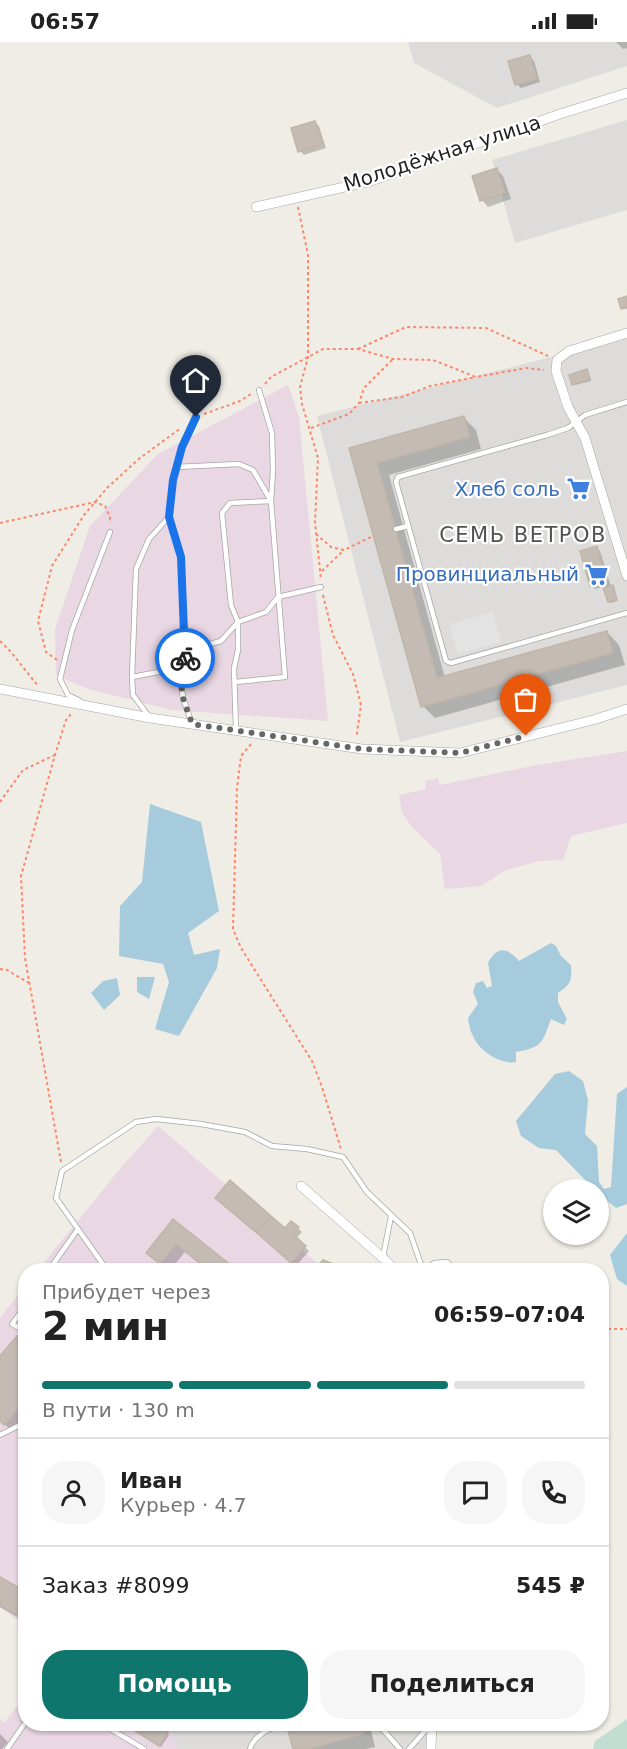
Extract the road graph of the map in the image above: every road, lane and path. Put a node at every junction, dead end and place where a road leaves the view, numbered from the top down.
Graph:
1 (627, 93) edge
2 (296, 198) junction
3 (256, 207) dead end
4 (627, 333) edge
5 (358, 349) junction
6 (308, 357) junction
7 (393, 359) junction
8 (557, 360) junction
9 (556, 371) junction
10 (476, 377) junction
11 (259, 390) junction
12 (627, 402) edge
13 (359, 403) junction
14 (196, 417) junction
15 (576, 421) junction
16 (310, 428) junction
17 (176, 467) junction
18 (271, 501) junction
19 (95, 502) junction
20 (169, 517) junction
21 (0, 523) edge
22 (408, 526) junction
23 (396, 529) dead end
24 (110, 532) joint
25 (316, 534) junction
26 (373, 536) dead end
27 (344, 550) junction
28 (321, 572) junction
29 (627, 576) edge
30 (321, 587) junction
31 (278, 597) junction
32 (627, 613) edge
33 (238, 622) junction
34 (0, 640) edge
35 (186, 656) junction
36 (64, 664) junction
37 (179, 668) junction
38 (132, 676) junction
39 (235, 682) junction
40 (0, 689) edge
41 (47, 697) junction
42 (85, 705) junction
43 (627, 709) edge
44 (150, 718) junction
45 (192, 724) junction
46 (236, 731) junction
47 (258, 734) junction
48 (362, 749) junction
49 (55, 755) junction
50 (0, 801) edge
51 (0, 969) edge
52 (29, 983) junction
53 (343, 1157) junction
54 (63, 1171) junction
55 (301, 1186) dead end
56 (391, 1216) junction
57 (78, 1229) junction
58 (383, 1258) junction
59 (54, 1263) edge
60 (102, 1263) edge
61 (388, 1263) edge
62 (421, 1263) edge
63 (18, 1316) edge
64 (18, 1327) edge
65 (609, 1329) edge
66 (627, 1329) edge
67 (18, 1426) edge
68 (0, 1435) edge
69 (19, 1731) edge
70 (114, 1731) edge
71 (265, 1731) edge
72 (384, 1731) edge
73 (426, 1731) edge
74 (432, 1731) edge
75 (7, 1749) edge
76 (144, 1749) edge
77 (250, 1749) edge
78 (400, 1749) edge
79 (409, 1749) edge
80 (431, 1749) edge

1 - 2 street, Молодёжная улица
2 - 3 street, Молодёжная улица
2 - 6 path
4 - 8 street
5 - 6 path
5 - 7 path
5 - 8 path
6 - 11 path
6 - 16 path
7 - 10 path
7 - 13 path
8 - 9 street
9 - 10 path
9 - 15 street
10 - 13 path
11 - 14 path
11 - 18 lane
12 - 15 lane
13 - 16 path
14 - 17 lane
14 - 19 path
15 - 22 lane
15 - 29 street
16 - 25 path
17 - 18 lane
17 - 20 lane
18 - 31 lane
18 - 33 lane
19 - 21 path
19 - 24 path
19 - 36 path
20 - 35 lane
20 - 38 lane
22 - 23 lane
22 - 32 lane
24 - 36 lane
25 - 27 path
25 - 28 path
26 - 27 path
27 - 28 path
28 - 30 path
30 - 31 lane
30 - 48 path
31 - 33 lane
31 - 39 lane
33 - 35 lane
33 - 39 lane
34 - 41 path
35 - 37 lane
36 - 42 lane
37 - 38 lane
37 - 45 lane
38 - 44 lane
39 - 46 lane
40 - 41 street
41 - 42 street
42 - 44 street
42 - 49 path
43 - 48 street
44 - 45 street
45 - 46 street
46 - 47 street
47 - 48 street
47 - 53 path
49 - 50 path
49 - 52 path
51 - 52 path
52 - 54 path
53 - 54 lane
53 - 56 lane
54 - 57 lane
55 - 58 street
56 - 58 lane
56 - 62 lane
57 - 59 lane
57 - 60 lane
58 - 61 street
63 - 64 lane
65 - 66 path
67 - 68 lane
69 - 75 lane
70 - 76 lane
71 - 77 lane
72 - 78 lane
73 - 79 lane
74 - 80 street

